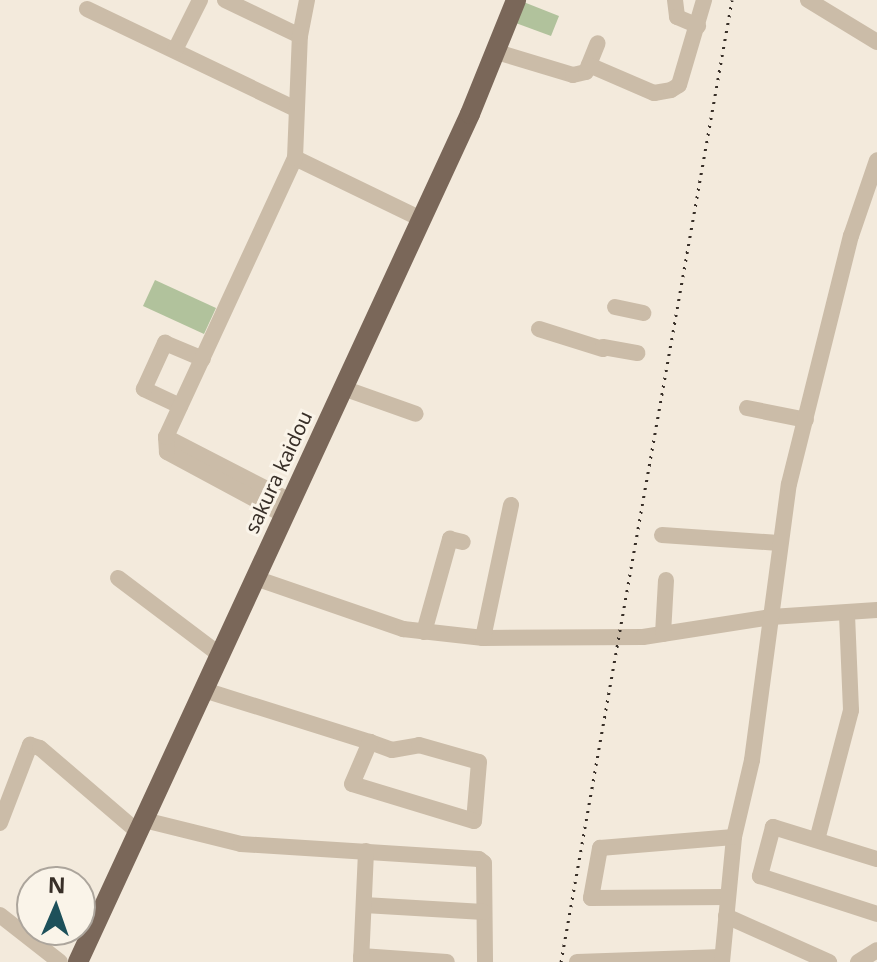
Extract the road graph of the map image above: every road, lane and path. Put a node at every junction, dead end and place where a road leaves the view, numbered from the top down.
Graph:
1 (200, 0) edge
2 (225, 0) edge
3 (307, 0) edge
4 (516, 0) edge
5 (675, 0) edge
6 (704, 0) edge
7 (808, 0) edge
8 (87, 9) dead end
9 (698, 26) junction
10 (300, 36) junction
11 (877, 42) edge
12 (598, 43) dead end
13 (175, 50) junction
14 (497, 52) junction
15 (589, 65) junction
16 (296, 109) junction
17 (295, 158) junction
18 (877, 160) edge
19 (421, 219) junction
20 (615, 307) dead end
21 (643, 313) dead end
22 (539, 329) dead end
23 (637, 353) dead end
24 (203, 359) junction
25 (343, 388) junction
26 (180, 406) junction
27 (747, 408) dead end
28 (416, 414) dead end
29 (806, 420) junction
30 (511, 505) dead end
31 (287, 508) junction
32 (662, 535) dead end
33 (463, 542) dead end
34 (779, 543) junction
35 (118, 578) dead end
36 (255, 578) junction
37 (666, 580) dead end
38 (877, 610) edge
39 (847, 614) junction
40 (771, 617) junction
41 (424, 632) junction
42 (663, 634) junction
43 (483, 638) junction
44 (220, 655) junction
45 (204, 690) junction
46 (370, 742) junction
47 (0, 823) edge
48 (141, 826) junction
49 (734, 837) junction
50 (817, 840) junction
51 (366, 851) junction
52 (877, 859) edge
53 (728, 897) junction
54 (364, 905) junction
55 (484, 912) junction
56 (877, 914) edge
57 (0, 915) edge
58 (726, 916) junction
59 (877, 950) edge
60 (361, 959) edge
61 (722, 959) edge
62 (60, 962) edge
63 (78, 962) edge
64 (447, 962) edge
65 (485, 962) edge
66 (577, 962) edge
67 (829, 962) edge
68 (858, 962) edge

1 - 13 street
2 - 10 street
3 - 10 street
4 - 14 main road, sakura kaidou
5 - 9 street
6 - 9 street
7 - 11 street
8 - 13 street
9 - 15 street
10 - 16 street
12 - 15 street
13 - 16 street
14 - 15 street
14 - 19 main road, sakura kaidou
16 - 17 street
17 - 19 street
17 - 24 street
18 - 29 street
19 - 25 main road, sakura kaidou
20 - 21 street
22 - 23 street
24 - 26 street
24 - 26 street
25 - 28 street
25 - 31 main road, sakura kaidou
26 - 31 street
27 - 29 street
29 - 34 street
30 - 43 street
31 - 36 main road, sakura kaidou
32 - 34 street
33 - 41 street
34 - 40 street
35 - 44 street
36 - 41 street
36 - 44 main road, sakura kaidou
37 - 42 street
38 - 39 street
39 - 40 street
39 - 50 street
40 - 42 street
40 - 49 street
41 - 43 street
42 - 43 street
44 - 45 main road, sakura kaidou
45 - 46 street
45 - 48 main road, sakura kaidou
46 - 46 street
47 - 48 street
48 - 51 street
48 - 63 main road, sakura kaidou
49 - 53 street
49 - 53 street
50 - 52 street
50 - 56 street
51 - 54 street
51 - 55 street
53 - 58 street
54 - 55 street
54 - 60 street
55 - 65 street
57 - 62 street
58 - 61 street
58 - 67 street
59 - 68 street
60 - 64 street
61 - 66 street

